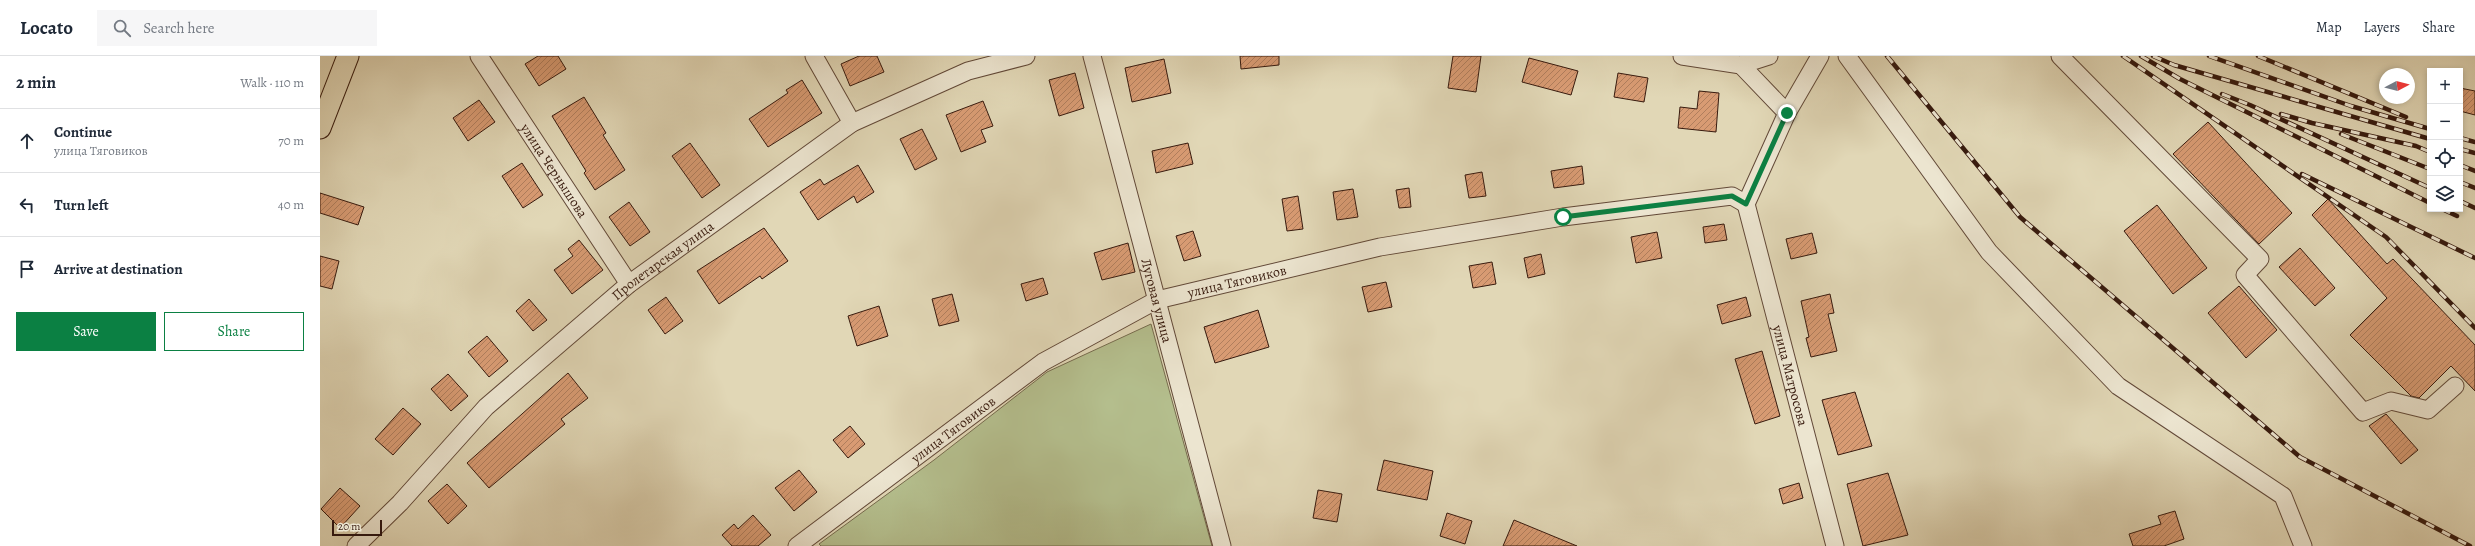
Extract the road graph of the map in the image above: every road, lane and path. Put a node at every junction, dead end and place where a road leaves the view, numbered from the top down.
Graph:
1 (348, 56) edge
2 (479, 56) edge
3 (814, 56) edge
4 (1026, 56) edge
5 (1092, 56) edge
6 (1682, 56) edge
7 (1769, 56) edge
8 (1820, 56) edge
9 (1846, 56) edge
10 (2060, 56) edge
11 (1741, 65) junction
12 (1787, 113) junction
13 (852, 123) junction
14 (320, 128) edge
15 (1746, 204) junction
16 (629, 284) junction
17 (1157, 300) junction
18 (2455, 386) dead end
19 (356, 546) edge
20 (797, 546) edge
21 (1222, 546) edge
22 (1835, 546) edge
23 (2303, 546) edge

1 - 14 main road
2 - 16 street, улица Чернышова
3 - 13 street
4 - 13 street, Пролетарская улица
5 - 17 street, Луговая улица
6 - 11 street
7 - 11 street
8 - 12 street
9 - 23 street
10 - 18 street
11 - 12 street
12 - 15 street
13 - 16 street, Пролетарская улица
15 - 17 street, улица Тяговиков
15 - 22 street, улица Матросова
16 - 19 street, Пролетарская улица
17 - 20 street, улица Тяговиков
17 - 21 street, Луговая улица

